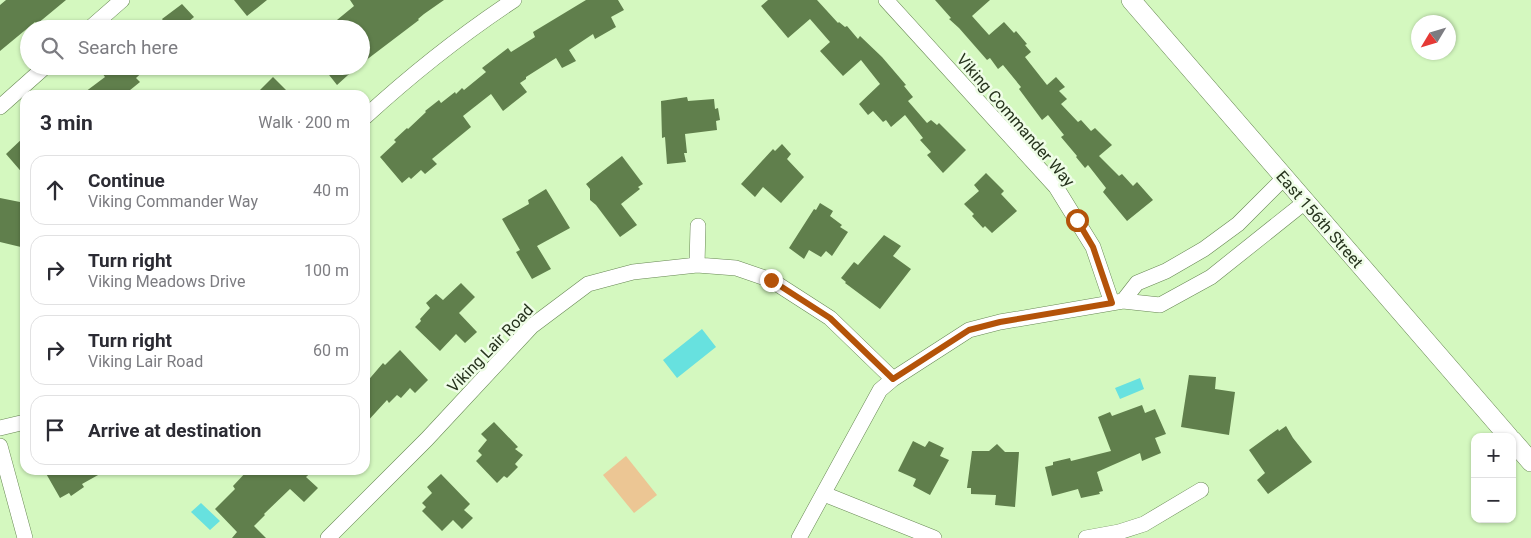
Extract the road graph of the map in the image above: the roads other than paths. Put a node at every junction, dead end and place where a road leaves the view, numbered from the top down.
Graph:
1 (122, 0) edge
2 (514, 0) edge
3 (886, 0) edge
4 (1131, 0) edge
5 (99, 20) edge
6 (36, 75) edge
7 (0, 107) edge
8 (370, 112) edge
9 (1284, 178) junction
10 (1305, 202) junction
11 (698, 226) dead end
12 (697, 265) junction
13 (1118, 302) junction
14 (893, 379) junction
15 (20, 423) edge
16 (0, 428) edge
17 (1506, 433) edge
18 (1516, 445) edge
19 (0, 446) edge
20 (1531, 462) edge
21 (1201, 490) dead end
22 (824, 494) junction
23 (25, 538) edge
24 (328, 538) edge
25 (799, 538) edge
26 (934, 538) edge
27 (1086, 538) edge

1 - 5 street
2 - 8 street
3 - 13 street, Viking Commander Way
4 - 9 street, East 156th Street
6 - 7 street
9 - 10 street, East 156th Street
9 - 13 street
10 - 13 street
10 - 17 street, East 156th Street
11 - 12 street
12 - 14 street, Viking Lair Road
12 - 24 street, Viking Lair Road
13 - 14 street
14 - 22 street
15 - 16 street
18 - 20 street
19 - 23 street
21 - 27 street
22 - 25 street
22 - 26 street

